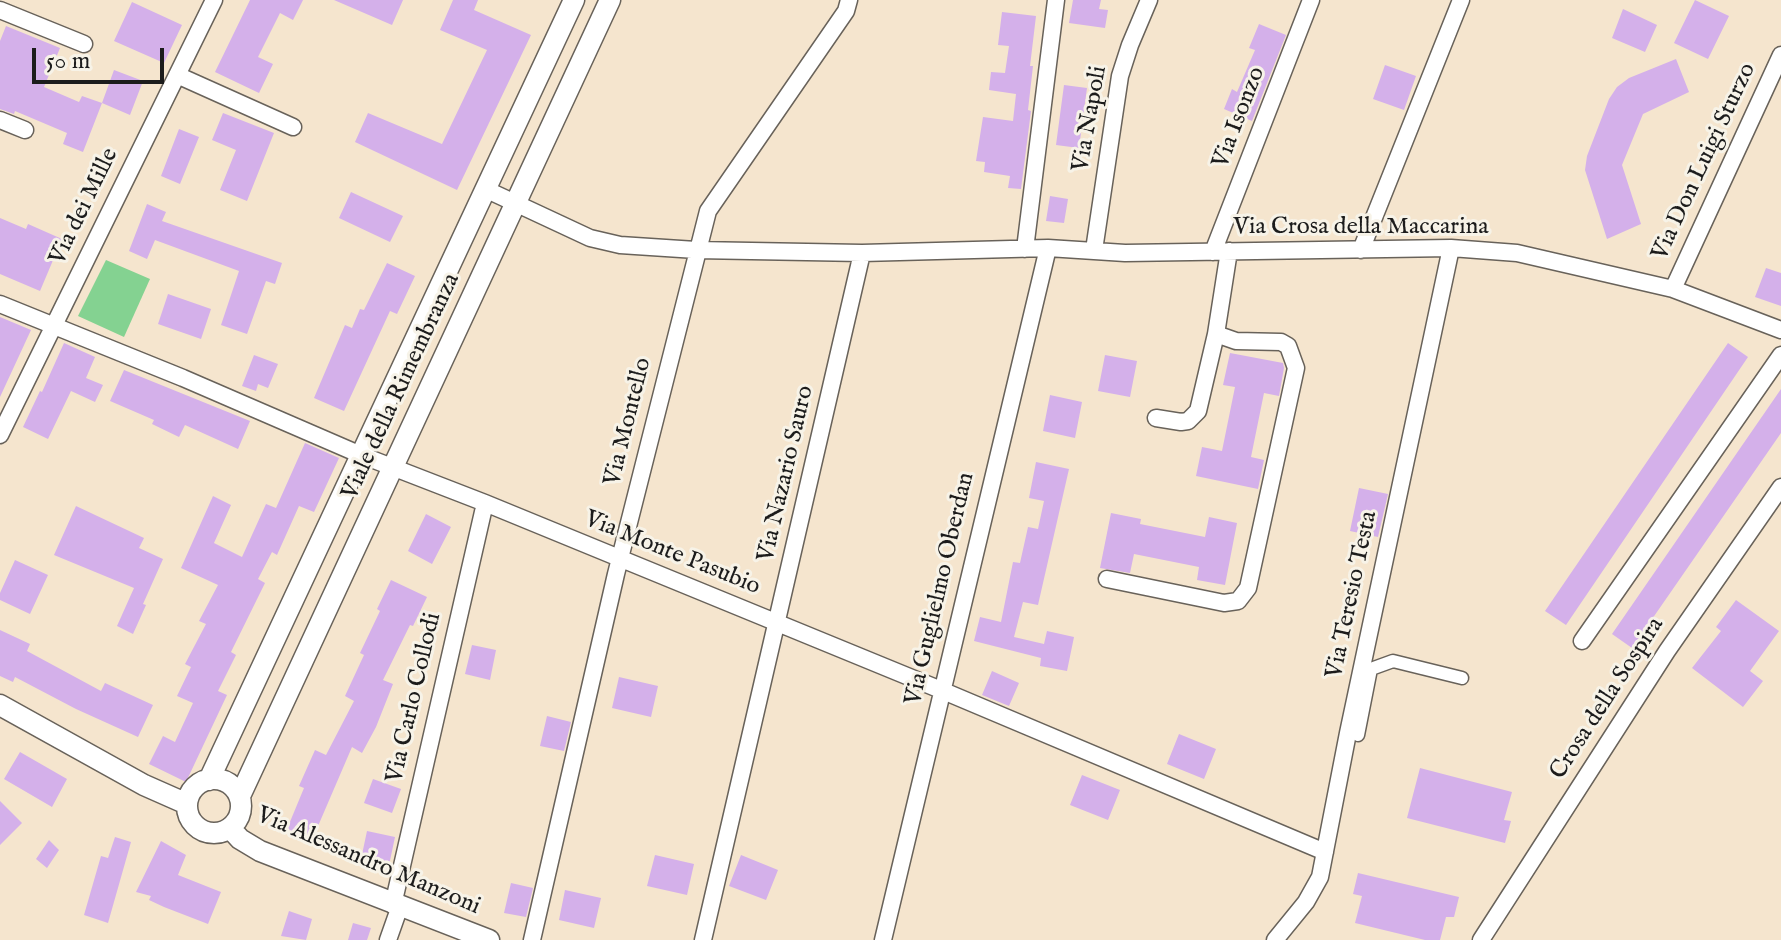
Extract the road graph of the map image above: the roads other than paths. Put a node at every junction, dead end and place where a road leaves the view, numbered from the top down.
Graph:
1 (214, 0) edge
2 (574, 0) edge
3 (610, 0) edge
4 (849, 0) edge
5 (1056, 0) edge
6 (1149, 0) edge
7 (1311, 0) edge
8 (1461, 0) edge
9 (0, 10) edge
10 (84, 44) dead end
11 (1781, 55) edge
12 (177, 75) junction
13 (0, 120) edge
14 (293, 127) dead end
15 (25, 130) dead end
16 (485, 189) junction
17 (516, 203) junction
18 (1048, 248) junction
19 (1451, 248) junction
20 (1025, 249) junction
21 (696, 250) junction
22 (1094, 250) junction
23 (1361, 250) junction
24 (1221, 252) junction
25 (862, 253) junction
26 (1673, 289) junction
27 (0, 304) edge
28 (54, 326) junction
29 (1781, 330) edge
30 (1216, 334) junction
31 (1781, 355) edge
32 (1156, 418) dead end
33 (0, 435) edge
34 (361, 455) junction
35 (392, 468) junction
36 (1781, 487) edge
37 (485, 503) junction
38 (620, 559) junction
39 (1107, 579) dead end
40 (777, 624) junction
41 (1582, 641) dead end
42 (1462, 678) dead end
43 (941, 690) junction
44 (0, 705) edge
45 (1358, 735) dead end
46 (209, 780) junction
47 (240, 796) junction
48 (187, 804) junction
49 (230, 828) junction
50 (1325, 852) junction
51 (396, 905) junction
52 (388, 940) edge
53 (489, 940) edge
54 (532, 940) edge
55 (703, 940) edge
56 (883, 940) edge
57 (1275, 940) edge
58 (1481, 940) edge

1 - 12 street, Via dei Mille
2 - 16 street, Viale della Rimembranza
3 - 17 street, Viale della Rimembranza
4 - 21 street, Via Montello
5 - 20 street
6 - 22 street, Via Napoli
7 - 24 street, Via Isonzo
8 - 23 street
9 - 10 street
11 - 26 street, Via Don Luigi Sturzo
12 - 14 street
12 - 28 street, Via dei Mille
13 - 15 street
16 - 17 street, Via Crosa della Maccarina
16 - 34 street, Viale della Rimembranza
17 - 21 street, Via Crosa della Maccarina
17 - 35 street, Viale della Rimembranza
18 - 20 street, Via Crosa della Maccarina
18 - 22 street, Via Crosa della Maccarina
18 - 43 street, Via Guglielmo Oberdan
19 - 23 street, Via Crosa della Maccarina
19 - 26 street, Via Crosa della Maccarina
19 - 50 street, Via Teresio Testa
20 - 25 street, Via Crosa della Maccarina
21 - 25 street, Via Crosa della Maccarina
21 - 38 street, Via Montello
22 - 24 street, Via Crosa della Maccarina
23 - 24 street, Via Crosa della Maccarina
24 - 30 street, Via Isonzo
25 - 40 street, Via Nazario Sauro
26 - 29 street, Via Crosa della Maccarina
27 - 28 street, Via Monte Pasubio
28 - 33 street, Via dei Mille
28 - 34 street, Via Monte Pasubio
30 - 32 street, Via Isonzo
30 - 39 street
31 - 41 street
34 - 35 street, Via Monte Pasubio
34 - 46 street, Viale della Rimembranza
35 - 37 street, Via Monte Pasubio
35 - 47 street, Viale della Rimembranza
36 - 58 street, Crosa della Sospira
37 - 38 street, Via Monte Pasubio
37 - 51 street, Via Carlo Collodi
38 - 40 street, Via Monte Pasubio
38 - 54 street, Via Montello
40 - 43 street, Via Monte Pasubio
40 - 55 street, Via Nazario Sauro
42 - 45 street
43 - 50 street, Via Monte Pasubio
43 - 56 street, Via Guglielmo Oberdan
44 - 48 street
46 - 47 street
46 - 48 street
47 - 49 street
48 - 49 street
49 - 51 street, Via Alessandro Manzoni
50 - 57 street, Via Teresio Testa
51 - 52 street, Via Carlo Collodi
51 - 53 street, Via Alessandro Manzoni

